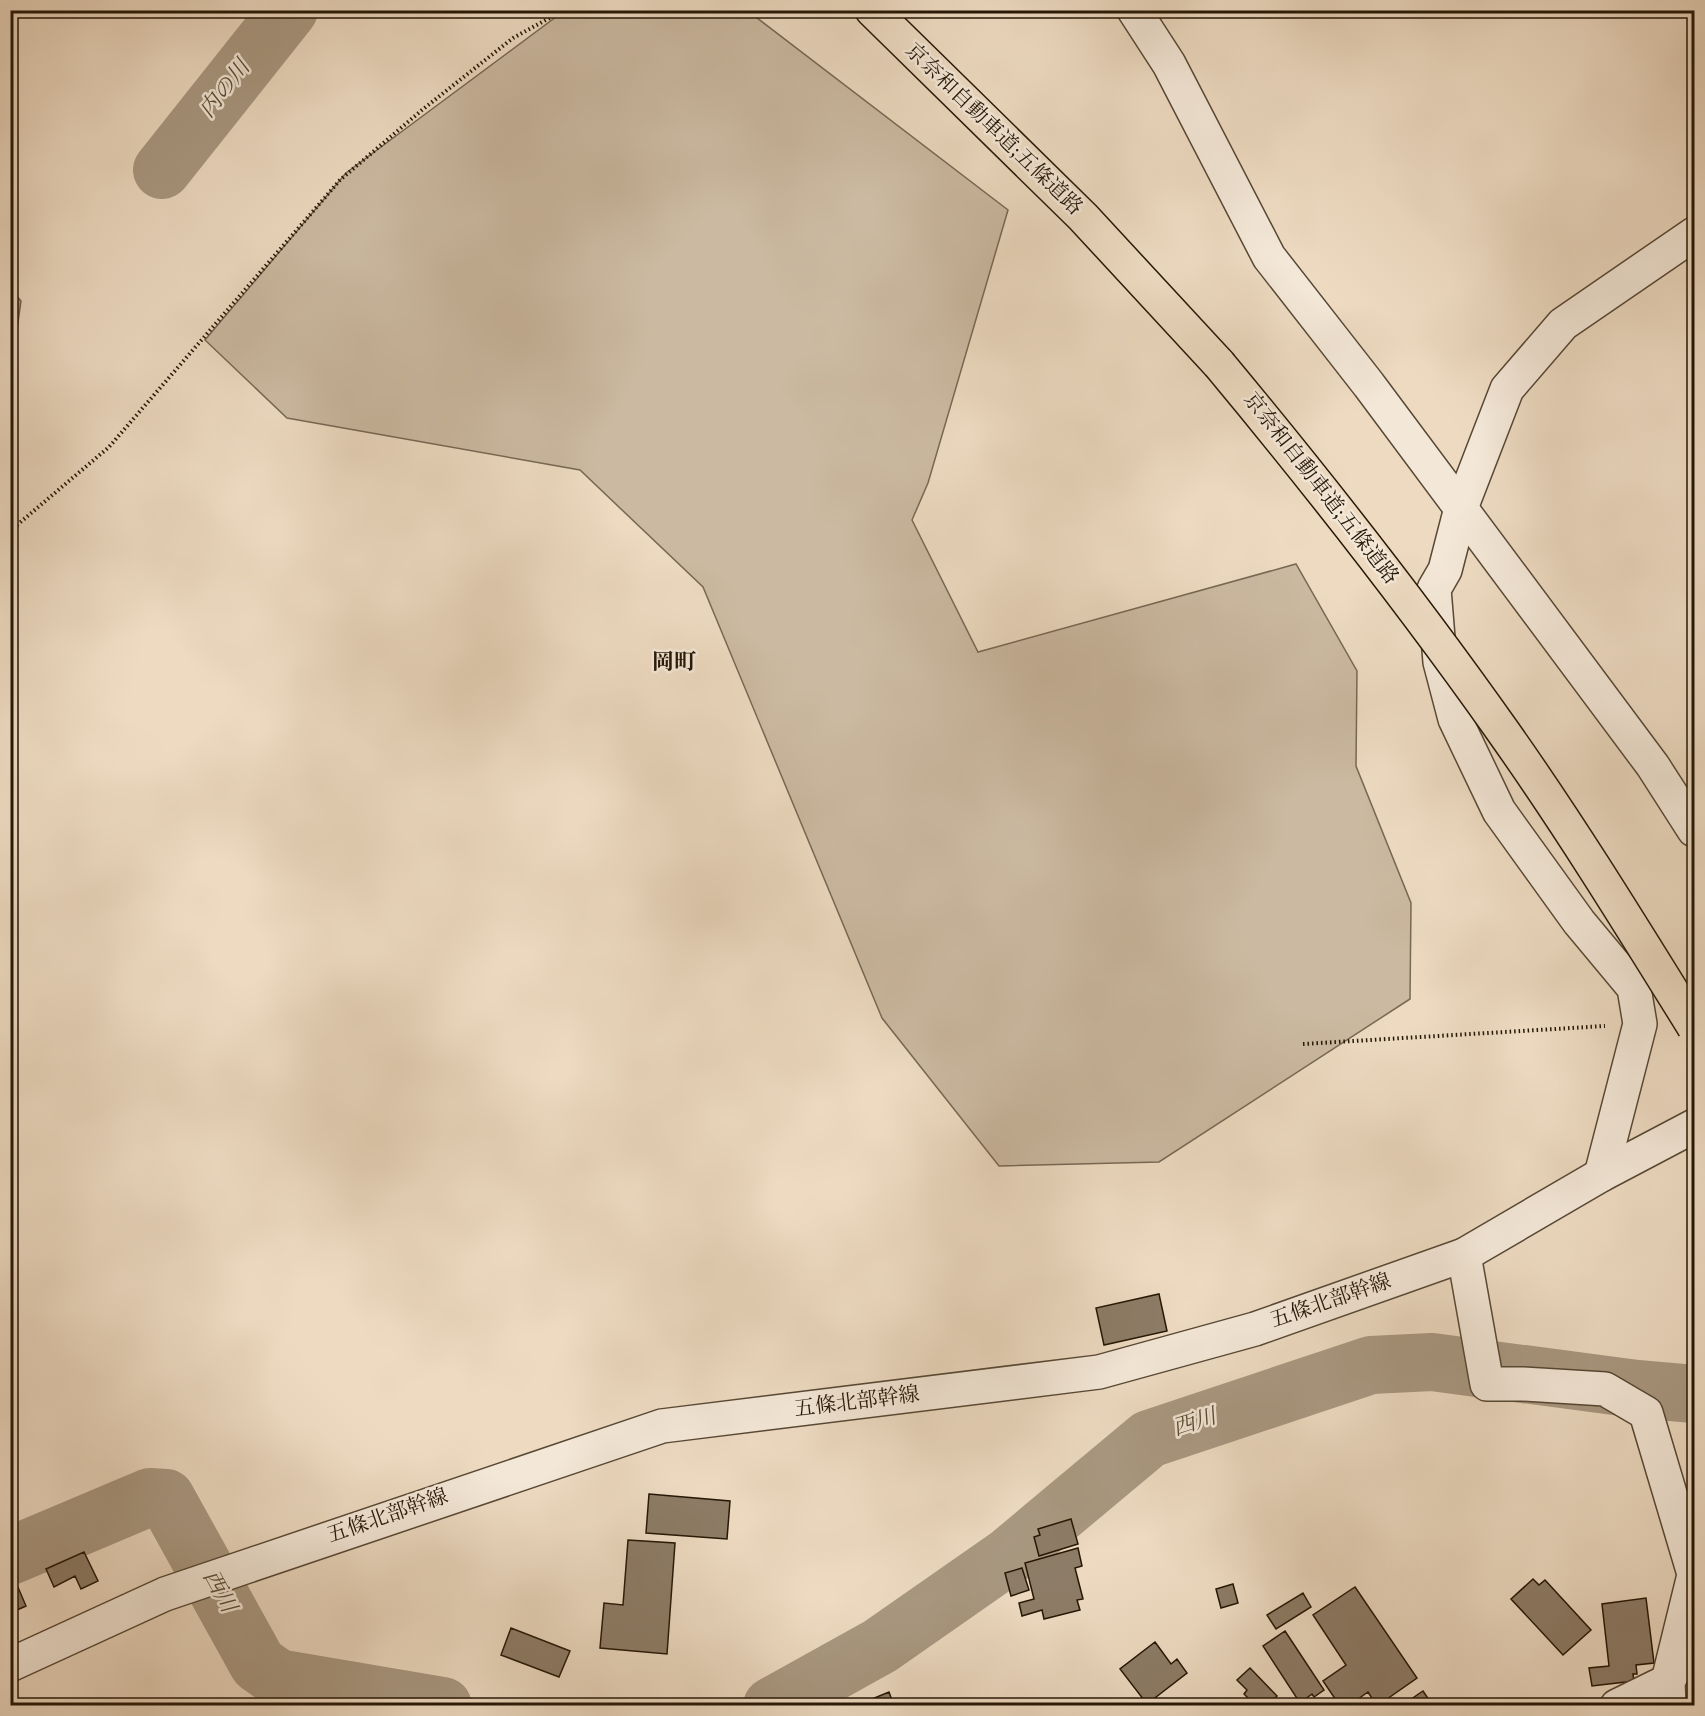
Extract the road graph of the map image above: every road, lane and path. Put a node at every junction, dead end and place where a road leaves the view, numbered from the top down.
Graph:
1 (564, 10) edge
2 (872, 10) edge
3 (1134, 10) edge
4 (1695, 234) edge
5 (1461, 508) junction
6 (10, 531) edge
7 (1695, 830) edge
8 (1640, 1024) junction
9 (1695, 1027) edge
10 (1303, 1044) dead end
11 (1695, 1126) edge
12 (1600, 1175) junction
13 (1464, 1255) junction
14 (1695, 1575) edge
15 (1695, 1635) edge
16 (10, 1665) edge
17 (1669, 1693) edge
18 (1617, 1706) edge

1 - 6 path
2 - 9 highway, 京奈和自動車道;五條道路, bridge
3 - 5 street
4 - 5 street
5 - 7 street
5 - 8 street
8 - 10 path
8 - 12 street
11 - 12 street, 五條北部幹線
12 - 13 street, 五條北部幹線
13 - 14 street
13 - 16 street, 五條北部幹線
14 - 17 street
15 - 17 street
17 - 18 street

